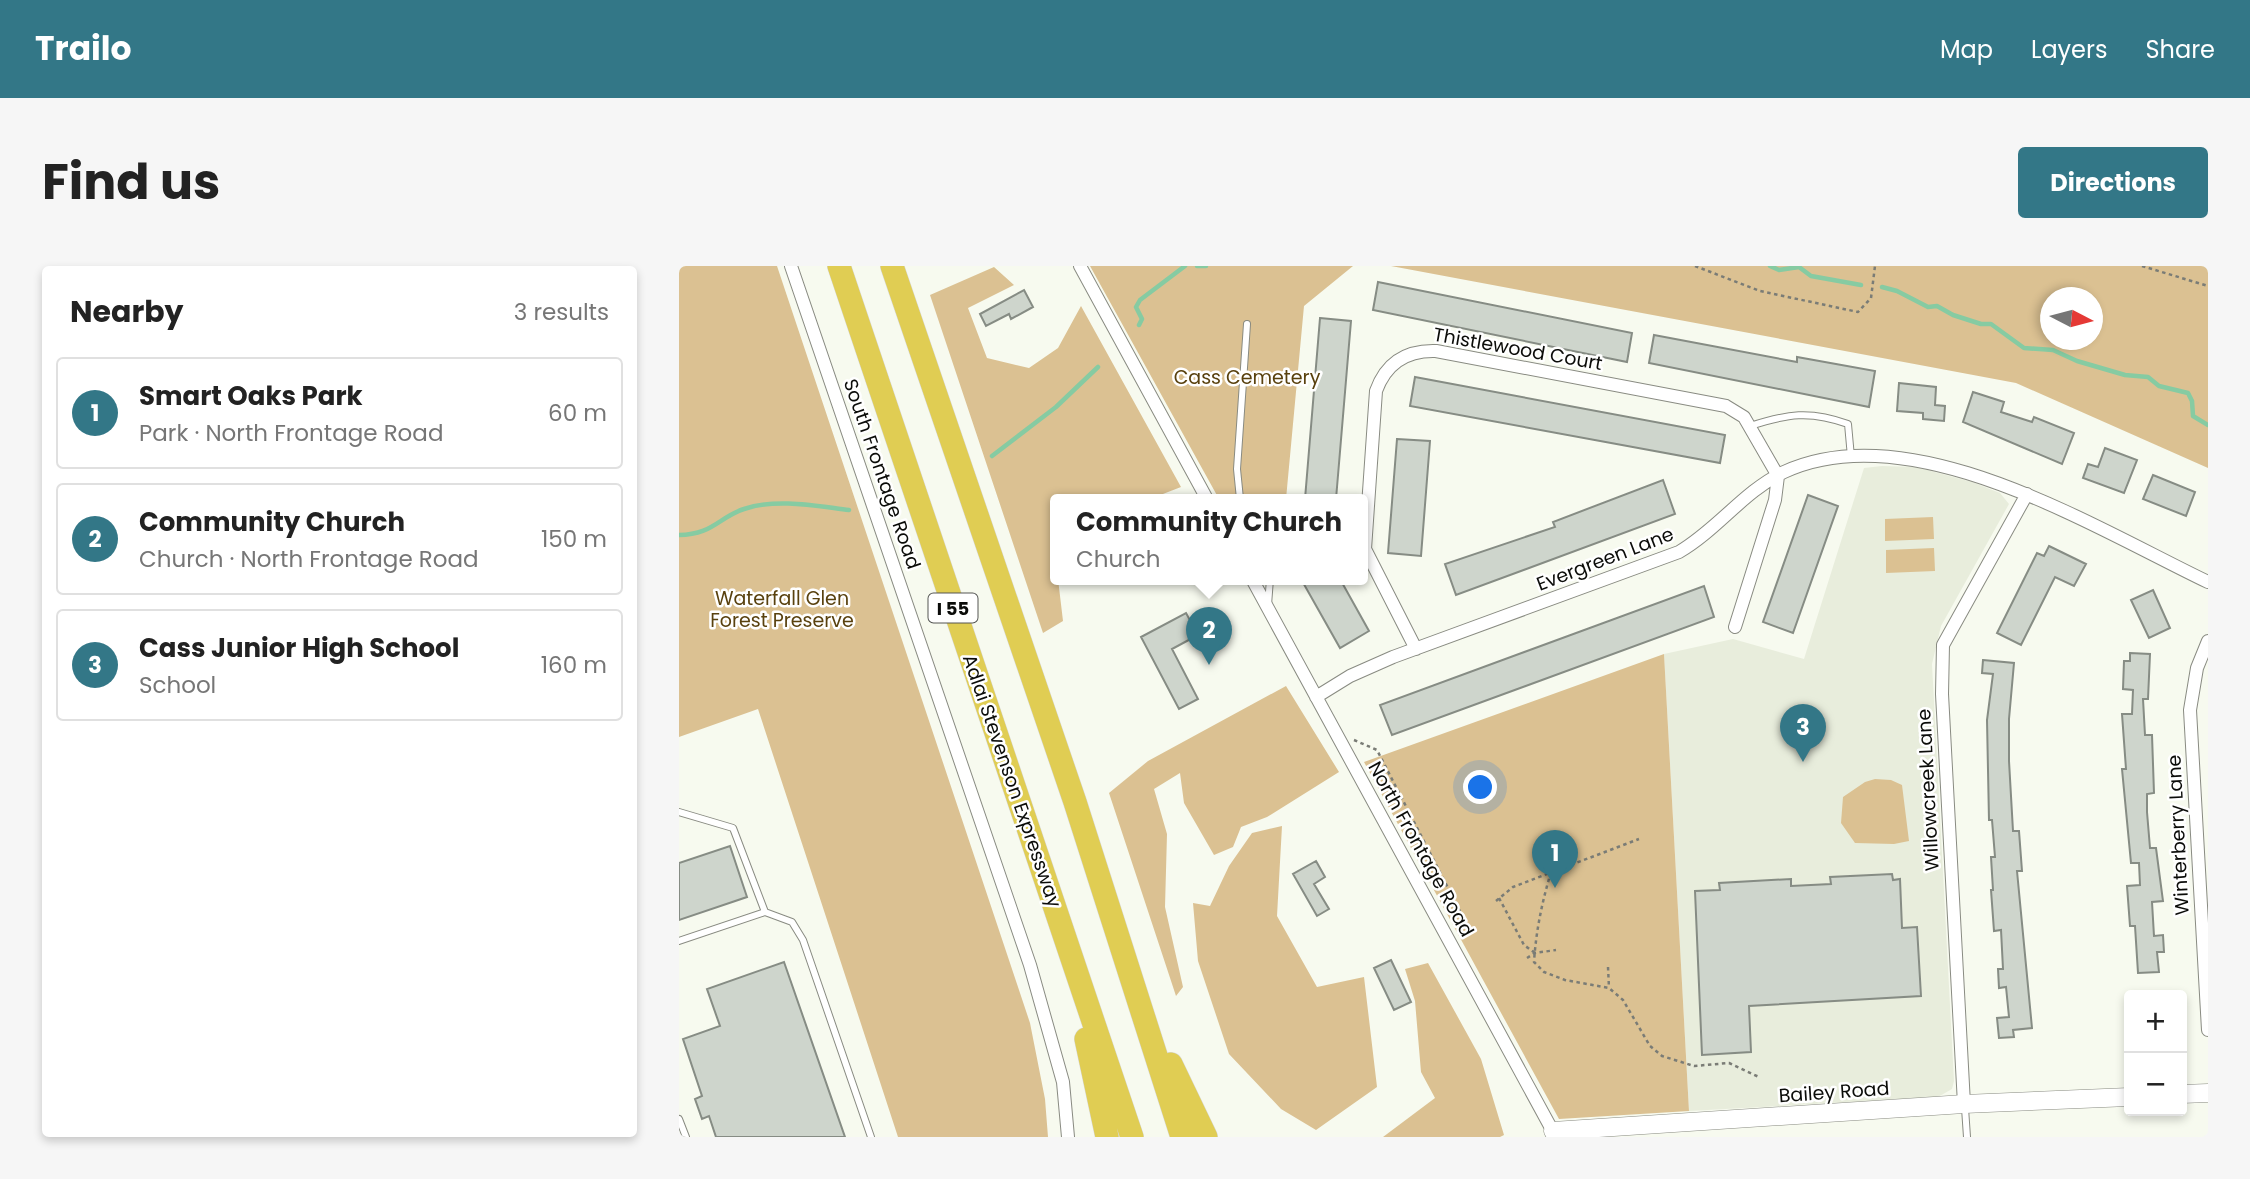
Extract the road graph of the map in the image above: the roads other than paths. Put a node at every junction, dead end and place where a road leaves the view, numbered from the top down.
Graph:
1 (790, 266) edge
2 (838, 266) edge
3 (892, 266) edge
4 (1080, 266) edge
5 (1247, 324) dead end
6 (1750, 426) junction
7 (1851, 457) junction
8 (1778, 475) junction
9 (1204, 494) edge
10 (1240, 494) edge
11 (2027, 494) junction
12 (1368, 506) edge
13 (1368, 559) edge
14 (2208, 582) edge
15 (1255, 585) edge
16 (1270, 585) edge
17 (1268, 608) junction
18 (1735, 627) dead end
19 (2208, 641) edge
20 (1416, 649) junction
21 (1316, 697) junction
22 (679, 813) edge
23 (765, 912) junction
24 (679, 941) edge
25 (1069, 950) junction
26 (1139, 1000) junction
27 (2208, 1030) edge
28 (2208, 1093) edge
29 (2187, 1094) edge
30 (2124, 1097) edge
31 (1964, 1104) junction
32 (679, 1119) edge
33 (1551, 1135) edge
34 (685, 1137) edge
35 (871, 1137) edge
36 (1068, 1137) edge
37 (1107, 1137) edge
38 (1132, 1137) edge
39 (1182, 1137) edge
40 (1206, 1137) edge
41 (1967, 1137) edge

1 - 36 street, South Frontage Road
2 - 25 highway, Adlai Stevenson Expressway / I 55
3 - 26 highway, I 55
4 - 9 street
5 - 10 lane
6 - 7 lane
6 - 8 street, Thistlewood Court
6 - 12 street, Thistlewood Court
7 - 8 street, Evergreen Lane
7 - 11 street, Evergreen Lane
8 - 18 street
8 - 20 street, Evergreen Lane
11 - 14 street, Evergreen Lane
11 - 31 street, Willowcreek Lane
13 - 20 street, Thistlewood Court
15 - 17 street, North Frontage Road
16 - 17 lane
17 - 21 street, North Frontage Road
19 - 27 street, Winterberry Lane
20 - 21 street, Evergreen Lane
21 - 33 street, North Frontage Road
22 - 23 lane
23 - 24 lane
23 - 35 lane
25 - 37 highway
25 - 38 highway, Adlai Stevenson Expressway / I 55
26 - 39 highway, I 55
26 - 40 highway
28 - 29 street
30 - 31 street, Bailey Road
31 - 33 street, Bailey Road
31 - 41 lane
32 - 34 lane

